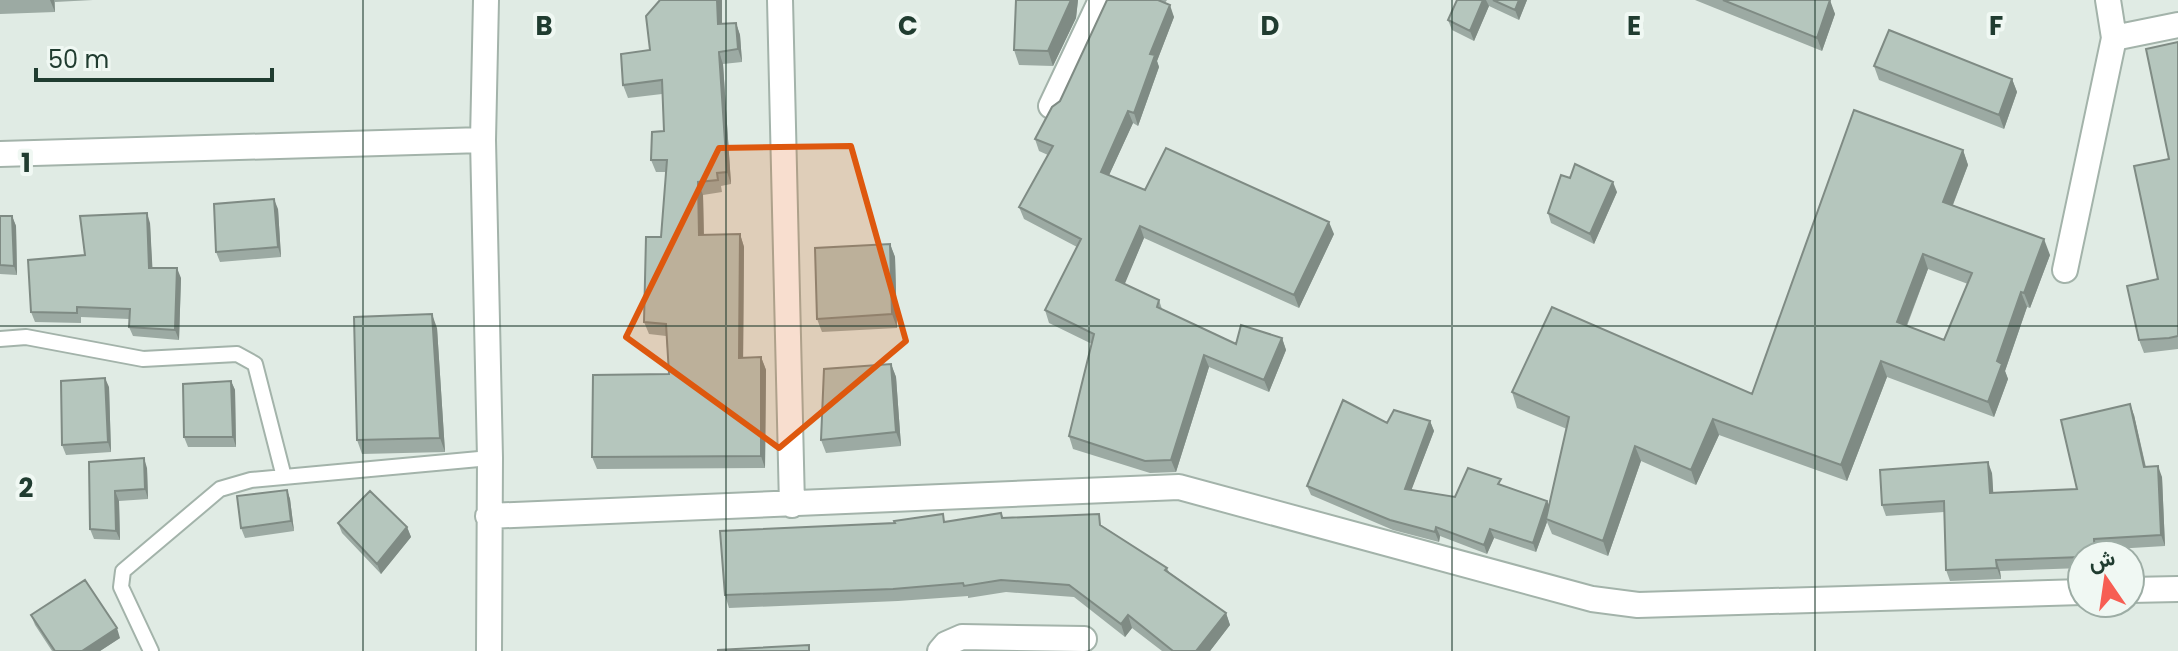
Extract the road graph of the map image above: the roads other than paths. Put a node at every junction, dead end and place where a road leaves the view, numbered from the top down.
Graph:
1 (486, 0) edge
2 (780, 0) edge
3 (1101, 0) edge
4 (2108, 0) edge
5 (2178, 25) edge
6 (2114, 38) junction
7 (1051, 106) edge
8 (483, 140) junction
9 (0, 154) edge
10 (2065, 270) dead end
11 (0, 339) edge
12 (490, 458) junction
13 (284, 477) junction
14 (792, 505) junction
15 (488, 516) junction
16 (2178, 589) edge
17 (2146, 590) edge
18 (2066, 592) edge
19 (1084, 639) dead end
20 (151, 651) edge
21 (489, 651) edge
22 (940, 651) edge

1 - 8 street
2 - 14 street
3 - 7 street
4 - 6 street
5 - 6 street
6 - 10 street
8 - 9 street
8 - 12 street
11 - 13 lane
12 - 13 lane
12 - 15 street
13 - 20 lane
14 - 15 street
14 - 18 street
15 - 21 street
16 - 17 street
19 - 22 street

